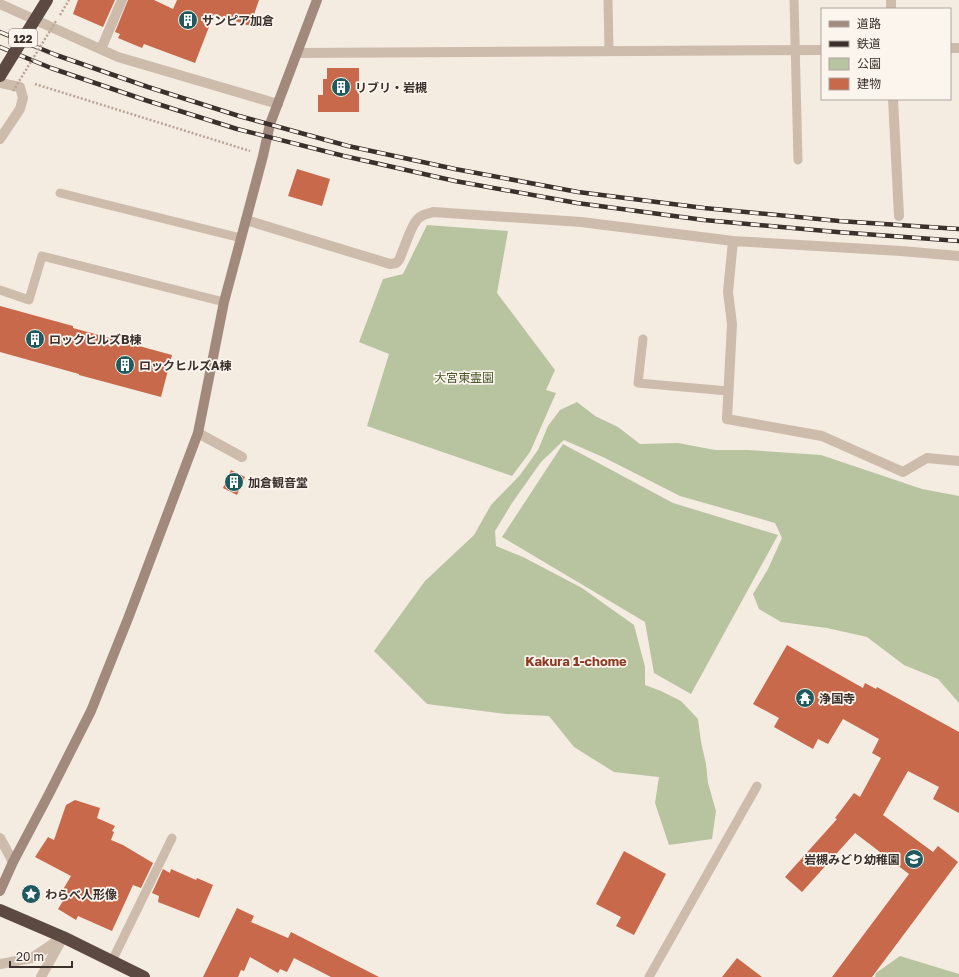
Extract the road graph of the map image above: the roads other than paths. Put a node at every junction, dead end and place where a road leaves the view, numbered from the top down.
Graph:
1 (47, 0) edge
2 (122, 0) edge
3 (316, 0) edge
4 (608, 0) edge
5 (794, 0) edge
6 (0, 4) edge
7 (101, 50) junction
8 (796, 50) junction
9 (821, 50) edge
10 (609, 51) junction
11 (297, 53) junction
12 (0, 76) edge
13 (0, 83) edge
14 (893, 100) edge
15 (278, 104) junction
16 (0, 139) edge
17 (798, 160) dead end
18 (60, 193) dead end
19 (899, 216) dead end
20 (246, 220) junction
21 (241, 238) junction
22 (733, 241) junction
23 (959, 256) edge
24 (0, 290) edge
25 (224, 302) junction
26 (643, 339) dead end
27 (728, 391) junction
28 (198, 433) junction
29 (242, 457) dead end
30 (959, 461) edge
31 (757, 786) dead end
32 (0, 838) edge
33 (172, 838) dead end
34 (13, 862) junction
35 (0, 891) edge
36 (0, 910) edge
37 (63, 937) junction
38 (112, 962) junction
39 (0, 964) edge
40 (40, 977) edge
41 (144, 977) edge
42 (649, 977) edge

1 - 12 highway, 122, bridge
2 - 7 street
3 - 11 street
4 - 10 lane
5 - 8 lane
6 - 7 street
7 - 15 street
8 - 9 street
8 - 10 street
8 - 17 lane
10 - 11 street
11 - 15 street
13 - 16 street
14 - 19 street
15 - 20 street
18 - 21 lane
20 - 21 street
20 - 22 street
21 - 25 street
22 - 23 street
22 - 27 street
24 - 25 lane
25 - 28 street
26 - 27 lane
27 - 30 street
28 - 29 street
28 - 34 street
31 - 42 lane
32 - 34 street
33 - 38 lane
34 - 35 street
36 - 37 highway
37 - 38 highway
37 - 39 street
37 - 40 street
38 - 41 highway

